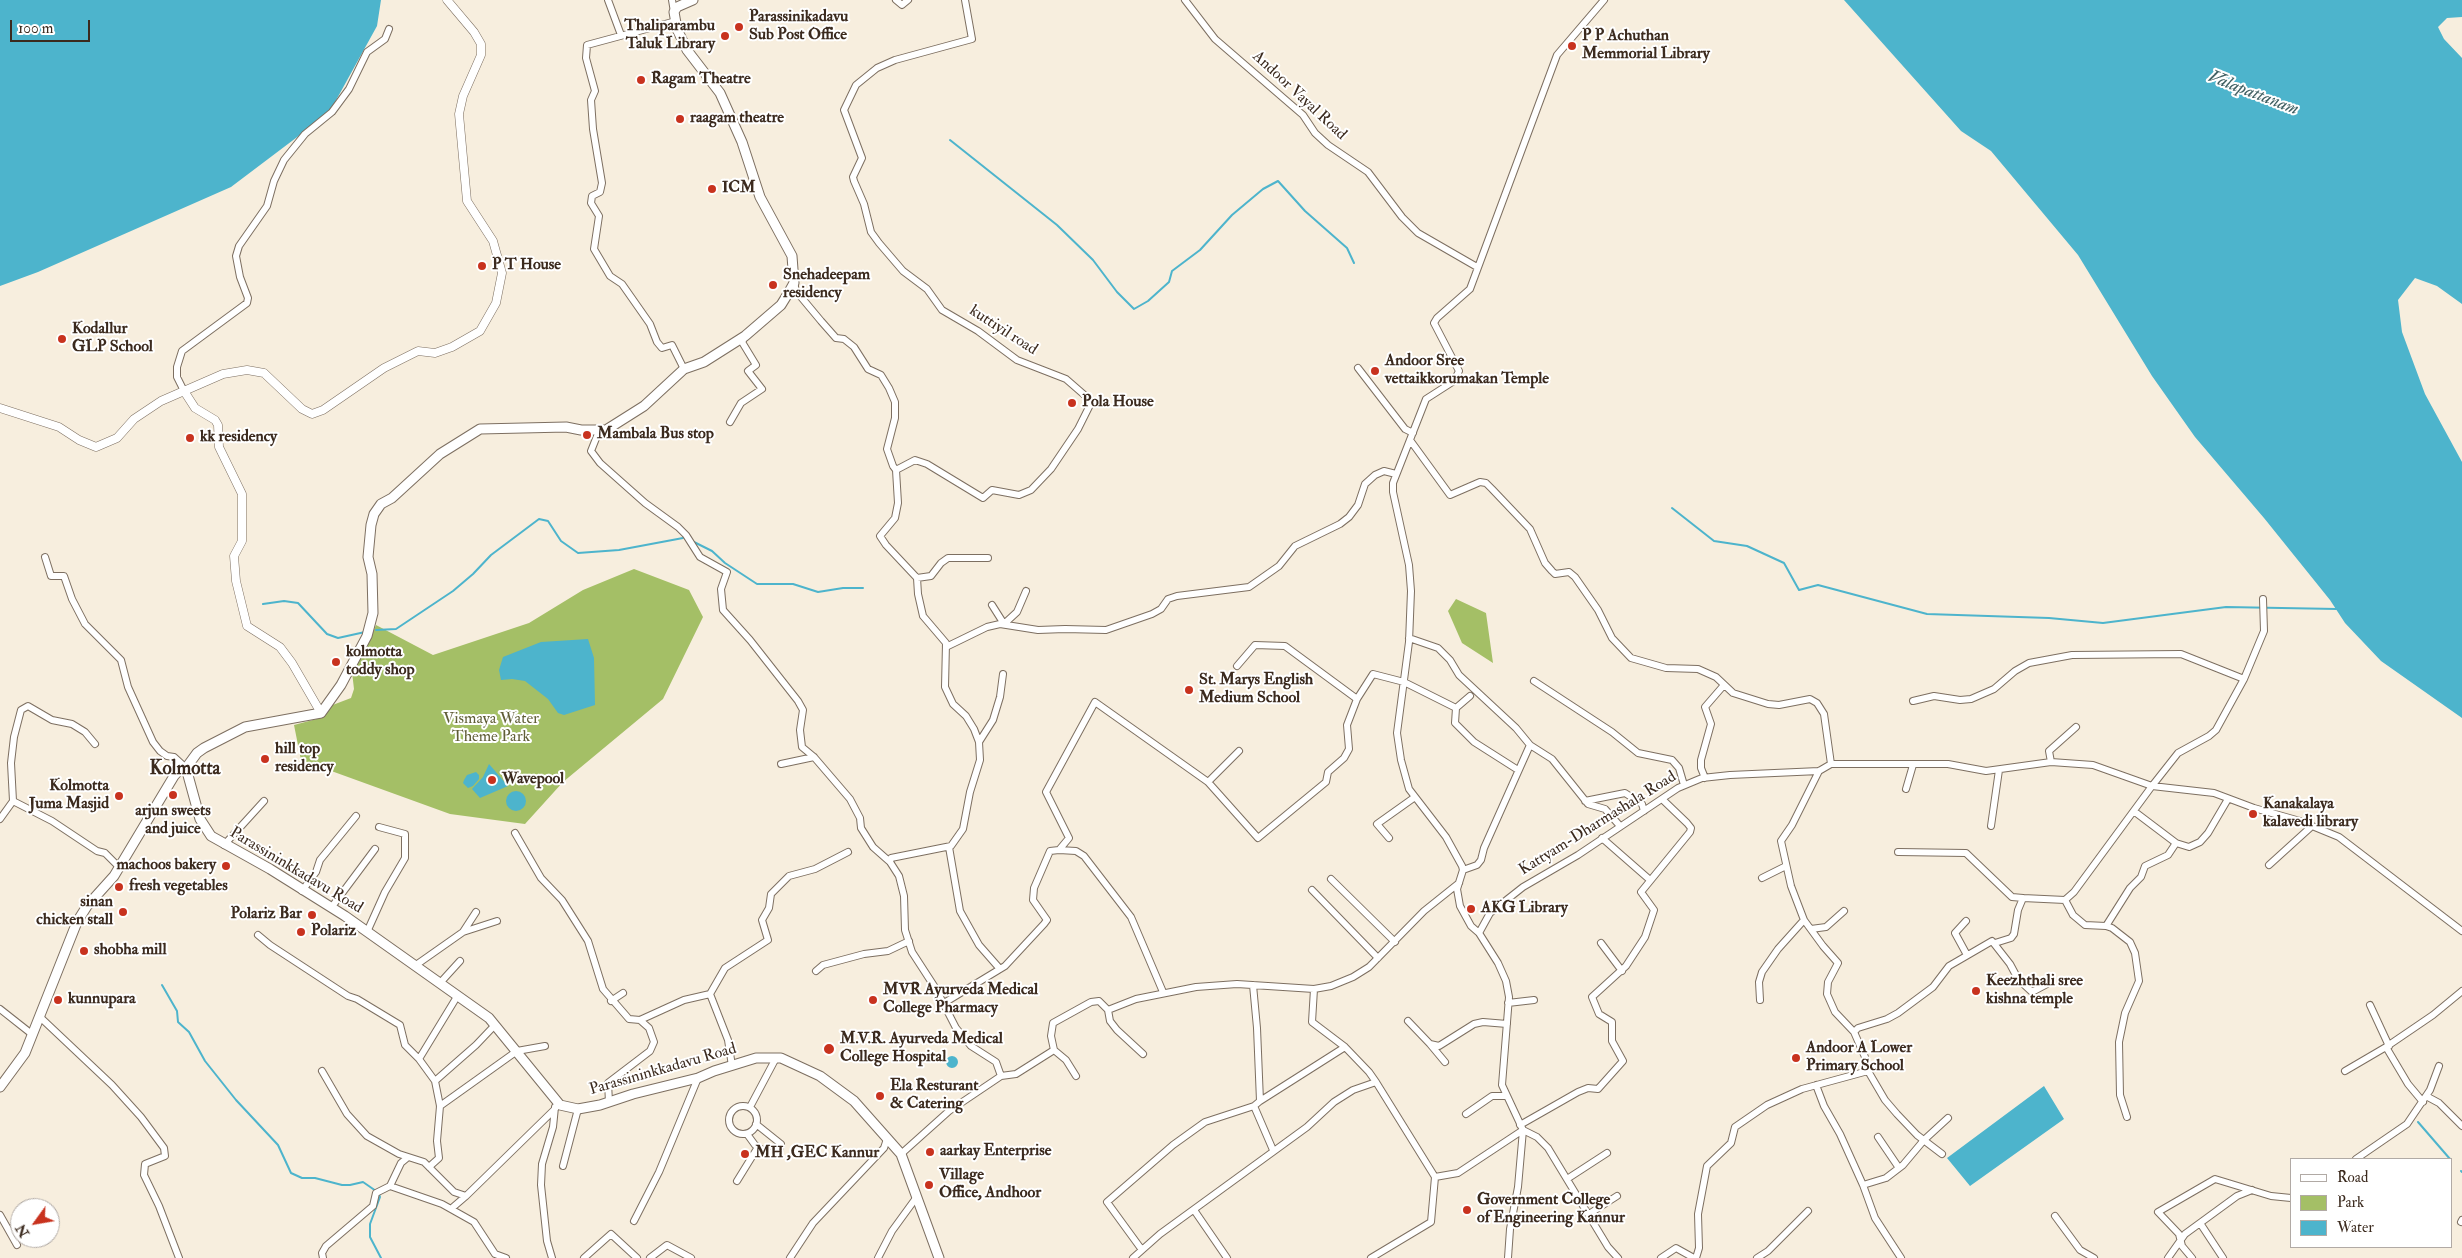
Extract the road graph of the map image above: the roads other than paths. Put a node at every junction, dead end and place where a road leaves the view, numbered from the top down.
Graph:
1 (447, 0) edge
2 (608, 0) edge
3 (672, 0) edge
4 (693, 0) edge
5 (896, 0) edge
6 (908, 0) edge
7 (965, 0) edge
8 (1184, 0) edge
9 (1604, 0) edge
10 (674, 12) junction
11 (676, 21) junction
12 (389, 29) dead end
13 (621, 35) junction
14 (1477, 267) junction
15 (794, 283) junction
16 (746, 336) junction
17 (1358, 368) dead end
18 (684, 369) junction
19 (184, 391) junction
20 (0, 408) edge
21 (730, 422) dead end
22 (599, 430) junction
23 (1411, 436) junction
24 (896, 470) junction
25 (1396, 474) junction
26 (45, 557) dead end
27 (988, 558) dead end
28 (917, 578) junction
29 (1026, 591) dead end
30 (992, 605) dead end
31 (2263, 605) dead end
32 (1004, 624) junction
33 (1409, 638) junction
34 (946, 647) junction
35 (1237, 666) dead end
36 (1003, 674) dead end
37 (2244, 679) junction
38 (1534, 681) dead end
39 (1404, 682) junction
40 (1724, 685) junction
41 (1470, 696) dead end
42 (1357, 699) junction
43 (1913, 701) dead end
44 (1456, 708) junction
45 (321, 713) junction
46 (2076, 726) dead end
47 (979, 742) junction
48 (95, 744) dead end
49 (1530, 745) junction
50 (1239, 751) dead end
51 (814, 757) junction
52 (2051, 762) junction
53 (781, 764) dead end
54 (1831, 764) junction
55 (1913, 765) junction
56 (186, 768) junction
57 (1518, 770) junction
58 (1999, 770) junction
59 (1819, 771) junction
60 (1705, 778) junction
61 (1208, 782) junction
62 (1684, 785) junction
63 (2152, 786) junction
64 (1906, 789) dead end
65 (1415, 797) junction
66 (1662, 799) junction
67 (2228, 799) junction
68 (13, 801) junction
69 (264, 801) dead end
70 (1585, 801) junction
71 (1644, 811) junction
72 (2135, 812) junction
73 (356, 816) dead end
74 (0, 819) edge
75 (379, 826) dead end
76 (1620, 826) junction
77 (1991, 826) dead end
78 (2312, 826) junction
79 (515, 833) dead end
80 (1389, 838) dead end
81 (1602, 838) junction
82 (2176, 843) junction
83 (224, 845) junction
84 (949, 847) junction
85 (375, 849) dead end
86 (1059, 850) junction
87 (848, 852) dead end
88 (1898, 852) dead end
89 (890, 862) junction
90 (2269, 865) dead end
91 (1786, 866) junction
92 (120, 868) junction
93 (1463, 870) junction
94 (1762, 878) dead end
95 (1331, 879) dead end
96 (1650, 880) junction
97 (1458, 883) junction
98 (1312, 890) dead end
99 (302, 891) junction
100 (2023, 898) junction
101 (2065, 900) junction
102 (331, 908) junction
103 (1844, 911) dead end
104 (476, 912) dead end
105 (1804, 920) junction
106 (1966, 920) dead end
107 (497, 922) dead end
108 (2106, 926) junction
109 (1811, 929) junction
110 (2462, 931) edge
111 (367, 932) junction
112 (463, 932) junction
113 (1479, 933) junction
114 (258, 935) dead end
115 (909, 941) junction
116 (1395, 942) junction
117 (1996, 942) junction
118 (1601, 943) dead end
119 (1967, 955) junction
120 (1378, 958) junction
121 (460, 961) dead end
122 (416, 965) junction
123 (1000, 969) junction
124 (816, 971) dead end
125 (1622, 971) junction
126 (440, 983) junction
127 (2047, 984) dead end
128 (1253, 985) junction
129 (1314, 988) junction
130 (1163, 992) junction
131 (2462, 992) edge
132 (623, 993) dead end
133 (710, 994) junction
134 (458, 995) junction
135 (1534, 1000) dead end
136 (1760, 1000) dead end
137 (611, 1001) junction
138 (944, 1003) junction
139 (1508, 1003) junction
140 (2370, 1005) dead end
141 (0, 1008) edge
142 (1108, 1010) junction
143 (41, 1018) junction
144 (640, 1020) junction
145 (1408, 1021) dead end
146 (1507, 1024) junction
147 (495, 1025) junction
148 (1854, 1032) junction
149 (33, 1035) junction
150 (1430, 1044) junction
151 (545, 1046) dead end
152 (2388, 1046) junction
153 (1345, 1047) junction
154 (1054, 1050) junction
155 (516, 1051) junction
156 (1144, 1054) dead end
157 (776, 1058) junction
158 (418, 1059) junction
159 (1445, 1062) dead end
160 (732, 1066) junction
161 (2439, 1066) dead end
162 (322, 1071) dead end
163 (1868, 1071) junction
164 (2345, 1071) dead end
165 (1001, 1076) junction
166 (1076, 1076) dead end
167 (698, 1078) junction
168 (435, 1082) junction
169 (1376, 1082) junction
170 (1816, 1085) junction
171 (0, 1086) edge
172 (1507, 1096) junction
173 (2424, 1099) junction
174 (1260, 1101) junction
175 (609, 1102) junction
176 (556, 1105) junction
177 (440, 1106) junction
178 (1254, 1106) junction
179 (750, 1107) junction
180 (578, 1109) junction
181 (1466, 1114) dead end
182 (2127, 1117) dead end
183 (1948, 1118) dead end
184 (756, 1124) junction
185 (2462, 1126) edge
186 (1521, 1128) junction
187 (747, 1134) junction
188 (1878, 1137) dead end
189 (887, 1139) junction
190 (1924, 1140) junction
191 (758, 1147) junction
192 (1273, 1150) junction
193 (1607, 1153) dead end
194 (901, 1154) junction
195 (1942, 1154) dead end
196 (407, 1158) junction
197 (2357, 1158) edge
198 (563, 1166) dead end
199 (429, 1167) junction
200 (1899, 1168) junction
201 (1435, 1176) junction
202 (1567, 1179) junction
203 (737, 1180) dead end
204 (1863, 1185) junction
205 (390, 1186) junction
206 (2252, 1190) junction
207 (466, 1196) junction
208 (1617, 1196) dead end
209 (916, 1198) junction
210 (2290, 1198) edge
211 (452, 1208) junction
212 (1194, 1210) junction
213 (1808, 1212) dead end
214 (1589, 1214) junction
215 (0, 1215) edge
216 (2055, 1216) dead end
217 (634, 1221) dead end
218 (2200, 1223) junction
219 (10, 1233) edge
220 (2181, 1238) junction
221 (1142, 1250) junction
222 (937, 1257) edge
223 (1224, 1257) edge
224 (179, 1258) edge
225 (323, 1258) edge
226 (506, 1258) edge
227 (552, 1258) edge
228 (584, 1258) edge
229 (637, 1258) edge
230 (650, 1258) edge
231 (691, 1258) edge
232 (790, 1258) edge
233 (878, 1258) edge
234 (1133, 1258) edge
235 (1371, 1258) edge
236 (1508, 1258) edge
237 (1618, 1258) edge
238 (1661, 1258) edge
239 (1695, 1258) edge
240 (1757, 1258) edge
241 (1901, 1258) edge
242 (2094, 1258) edge
243 (2168, 1258) edge
244 (2192, 1258) edge
245 (2223, 1258) edge

1 - 19 street
2 - 13 street
3 - 10 street
4 - 10 main road
5 - 6 street
7 - 24 street, kuttiyil road
8 - 14 street, Andoor Vayal Road
9 - 14 street
10 - 11 main road
11 - 13 street
11 - 15 main road
12 - 19 street
13 - 18 street
14 - 23 street
15 - 16 main road
15 - 24 street
16 - 18 main road
16 - 21 street
17 - 23 street
18 - 22 main road
19 - 20 street
19 - 45 street
22 - 45 main road
22 - 51 street
23 - 25 street
23 - 40 street
24 - 28 street
25 - 32 street
25 - 33 street
26 - 56 street
27 - 28 street
28 - 34 street
29 - 32 street
30 - 32 street
31 - 37 street
32 - 34 street
33 - 39 street
33 - 49 street
34 - 47 street
35 - 42 street
36 - 47 street
37 - 43 street
37 - 63 street
38 - 62 street
39 - 42 street
39 - 44 street
39 - 65 street
40 - 54 street
40 - 60 street
41 - 44 street
42 - 61 street
44 - 57 street
45 - 56 main road
46 - 52 street
47 - 84 street
48 - 68 street
49 - 57 street
49 - 70 street
50 - 61 street
51 - 53 street
51 - 89 street
52 - 58 street
52 - 63 street
54 - 55 street
54 - 59 street, Kattyam-Dharmashala Road
55 - 58 street
55 - 64 street
56 - 83 main road, Parassininkkadavu Road
56 - 92 main road
57 - 93 street
58 - 77 street
59 - 60 street, Kattyam-Dharmashala Road
59 - 91 street
60 - 62 street, Kattyam-Dharmashala Road
61 - 86 street
62 - 66 street, Kattyam-Dharmashala Road
63 - 67 street
63 - 72 street
65 - 80 street
65 - 93 street
66 - 71 street, Kattyam-Dharmashala Road
66 - 96 street
67 - 78 street
67 - 82 street
68 - 74 street
68 - 92 street
69 - 83 street
70 - 71 street
70 - 76 street
71 - 76 street, Kattyam-Dharmashala Road
72 - 82 street
72 - 101 street
73 - 99 street
75 - 111 street
76 - 81 street, Kattyam-Dharmashala Road
78 - 90 street
78 - 110 street
79 - 137 street
81 - 96 street
81 - 113 street, Kattyam-Dharmashala Road
82 - 108 street
83 - 99 main road, Parassininkkadavu Road
84 - 89 street
84 - 123 street
85 - 102 street
86 - 123 street
86 - 130 street
87 - 133 street
88 - 100 street
89 - 115 street
91 - 94 street
91 - 105 street
92 - 143 main road
93 - 97 street
95 - 116 street
96 - 125 street
97 - 113 street
97 - 116 street
98 - 120 street
99 - 102 main road, Parassininkkadavu Road
100 - 101 street
100 - 117 street
101 - 108 street
102 - 111 main road, Parassininkkadavu Road
103 - 109 street
104 - 112 street
105 - 109 street
105 - 136 street
106 - 119 street
107 - 112 street
108 - 182 street
109 - 148 street
111 - 122 main road, Parassininkkadavu Road
112 - 122 street
113 - 139 street
114 - 158 street
115 - 124 street
115 - 138 street
116 - 120 street
117 - 119 street
117 - 127 street
118 - 125 street
119 - 148 street
120 - 129 street
121 - 126 street
122 - 126 main road, Parassininkkadavu Road
123 - 138 street
125 - 186 street
126 - 134 main road, Parassininkkadavu Road
128 - 129 street
128 - 130 street
128 - 174 street
129 - 153 street
130 - 142 street
131 - 152 street
132 - 137 street
133 - 144 street
133 - 160 street
134 - 147 main road, Parassininkkadavu Road
134 - 158 street
135 - 139 street
137 - 144 street
138 - 165 street
139 - 146 street
140 - 152 street
141 - 149 street
142 - 154 street
142 - 156 street
143 - 149 main road
143 - 224 street
144 - 175 street
145 - 150 street
146 - 150 street
146 - 172 street
147 - 155 main road, Parassininkkadavu Road
147 - 168 street
148 - 163 street
149 - 171 main road
150 - 159 street
151 - 155 street
152 - 164 street
152 - 173 street
153 - 169 street
153 - 174 street
154 - 165 street
154 - 166 street
155 - 176 main road, Parassininkkadavu Road
155 - 177 street
157 - 160 main road, Parassininkkadavu Road
157 - 179 street
157 - 189 main road, Parassininkkadavu Road
158 - 168 street
160 - 167 main road, Parassininkkadavu Road
161 - 173 street
162 - 196 street
163 - 170 street
163 - 190 street
165 - 194 street
167 - 175 main road, Parassininkkadavu Road
167 - 217 street
168 - 177 street
169 - 192 street
169 - 201 street
170 - 204 street
170 - 239 street
172 - 181 street
172 - 186 street
173 - 185 street
173 - 197 street
174 - 178 street
175 - 180 main road, Parassininkkadavu Road
176 - 180 main road, Parassininkkadavu Road
176 - 207 street
176 - 227 street
177 - 199 street
178 - 192 street
178 - 221 street
179 - 184 street
179 - 187 street
180 - 198 street
183 - 190 street
184 - 187 street
184 - 191 street
186 - 201 street
186 - 202 street
186 - 236 street
187 - 191 street
188 - 200 street
189 - 194 main road, Parassininkkadavu Road
189 - 232 street
190 - 195 street
190 - 200 street
191 - 203 street
192 - 212 street
193 - 202 street
194 - 209 main road, Parassininkkadavu Road
196 - 199 street
196 - 205 street
199 - 207 street
200 - 204 street
201 - 235 street
202 - 214 street
204 - 241 street
205 - 211 street
205 - 225 street
206 - 210 street
206 - 218 street
206 - 220 street
207 - 211 street
208 - 214 street
209 - 222 main road, Parassininkkadavu Road
209 - 233 street
211 - 226 street
212 - 221 street
212 - 223 street
213 - 240 street
214 - 237 street
215 - 219 street
216 - 242 street
218 - 220 street
218 - 245 street
220 - 243 street
220 - 244 street
221 - 234 street
228 - 229 street
230 - 231 street
238 - 239 street

